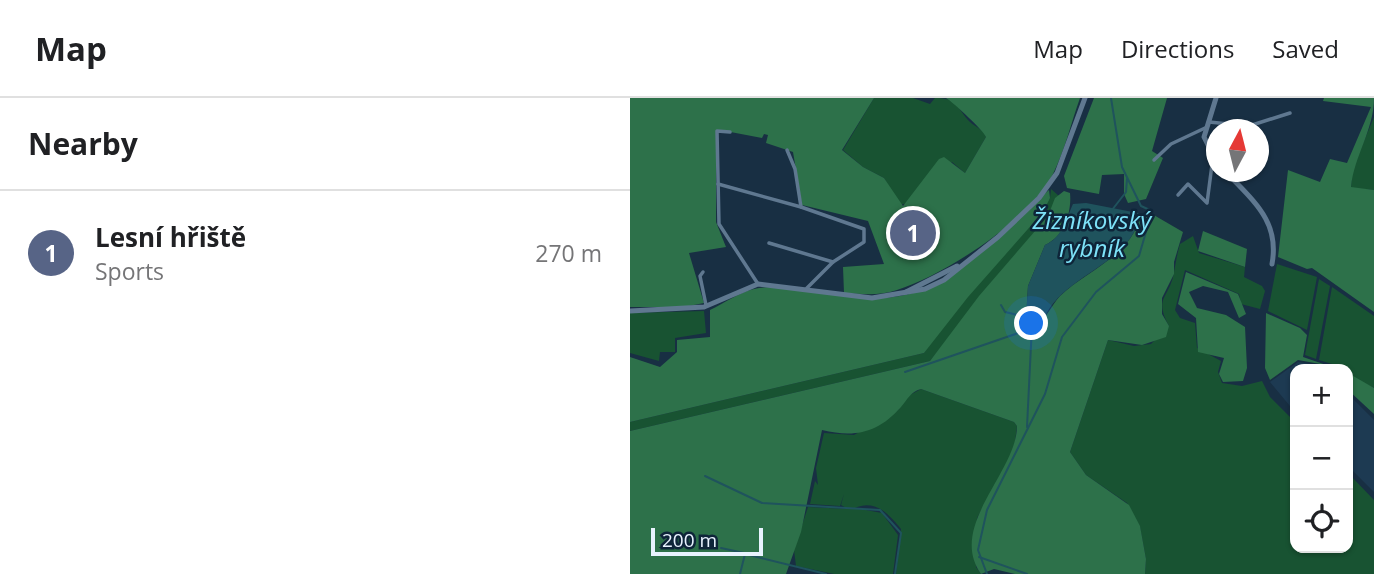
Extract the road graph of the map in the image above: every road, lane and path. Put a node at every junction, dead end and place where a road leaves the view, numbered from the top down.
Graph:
1 (1085, 98) edge
2 (1216, 98) edge
3 (1290, 113) dead end
4 (1208, 119) edge
5 (1269, 120) edge
6 (1206, 125) joint
7 (730, 132) dead end
8 (1206, 141) edge
9 (787, 150) dead end
10 (1154, 160) dead end
11 (1211, 182) edge
12 (1235, 182) edge
13 (718, 184) junction
14 (1178, 195) dead end
15 (801, 207) junction
16 (769, 243) dead end
17 (833, 262) junction
18 (1272, 264) dead end
19 (703, 272) dead end
20 (758, 284) junction
21 (807, 288) junction
22 (707, 307) junction
23 (630, 311) edge

1 - 21 street
2 - 4 street
3 - 5 street
6 - 8 street
6 - 10 street
7 - 13 street
9 - 15 street
11 - 14 street
12 - 18 street
13 - 15 street
13 - 20 street
15 - 17 street
16 - 17 street
17 - 21 street
19 - 22 street
20 - 21 street
20 - 22 street
22 - 23 street

